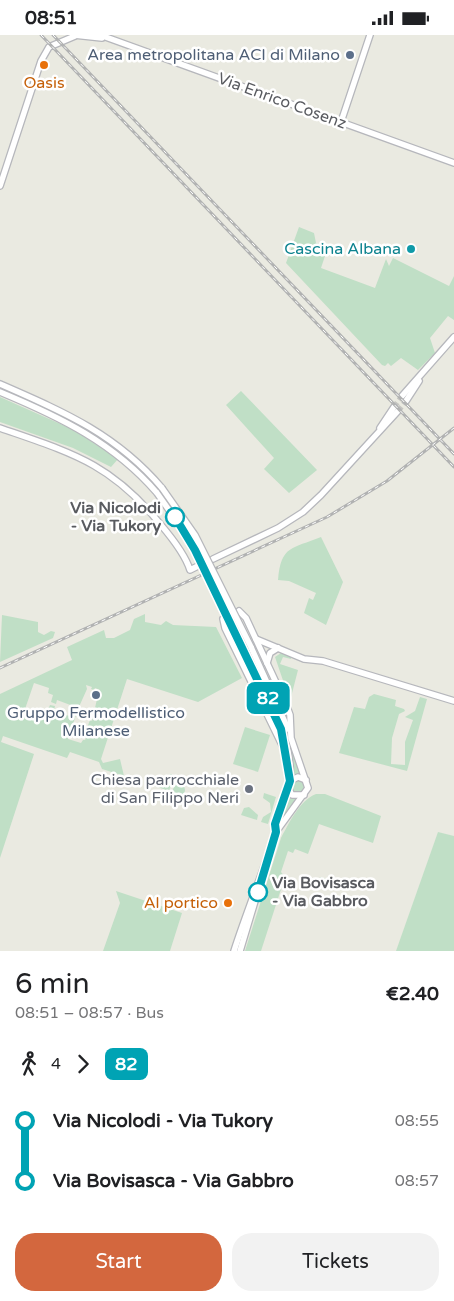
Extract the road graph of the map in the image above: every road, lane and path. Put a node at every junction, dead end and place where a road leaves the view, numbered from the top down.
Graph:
1 (100, 35) edge
2 (370, 35) edge
3 (78, 36) edge
4 (110, 39) junction
5 (341, 122) junction
6 (454, 163) edge
7 (0, 186) edge
8 (454, 337) edge
9 (0, 384) edge
10 (0, 392) edge
11 (404, 399) tunnel mouth
12 (396, 409) tunnel mouth
13 (0, 428) edge
14 (213, 559) dead end
15 (198, 566) dead end
16 (239, 611) dead end
17 (224, 619) dead end
18 (256, 639) junction
19 (278, 648) junction
20 (267, 663) junction
21 (454, 701) edge
22 (292, 738) junction
23 (287, 755) junction
24 (306, 780) junction
25 (289, 784) junction
26 (304, 795) junction
27 (276, 832) junction
28 (260, 882) junction
29 (234, 951) edge
30 (240, 951) edge

1 - 4 street, Via Enrico Cosenz
2 - 5 street
3 - 4 street, Via Enrico Cosenz
3 - 7 street
4 - 5 street, Via Enrico Cosenz
5 - 6 street, Via Enrico Cosenz
8 - 11 street
9 - 22 street, bridge
10 - 23 street, bridge
12 - 14 street
13 - 15 street
16 - 18 street
17 - 23 street
18 - 19 street
18 - 20 street
19 - 20 street
19 - 21 street
20 - 22 street
22 - 24 street
23 - 25 street
24 - 25 street
24 - 26 street
25 - 26 street
25 - 27 street
26 - 27 street
27 - 28 street
28 - 29 street
28 - 30 street

